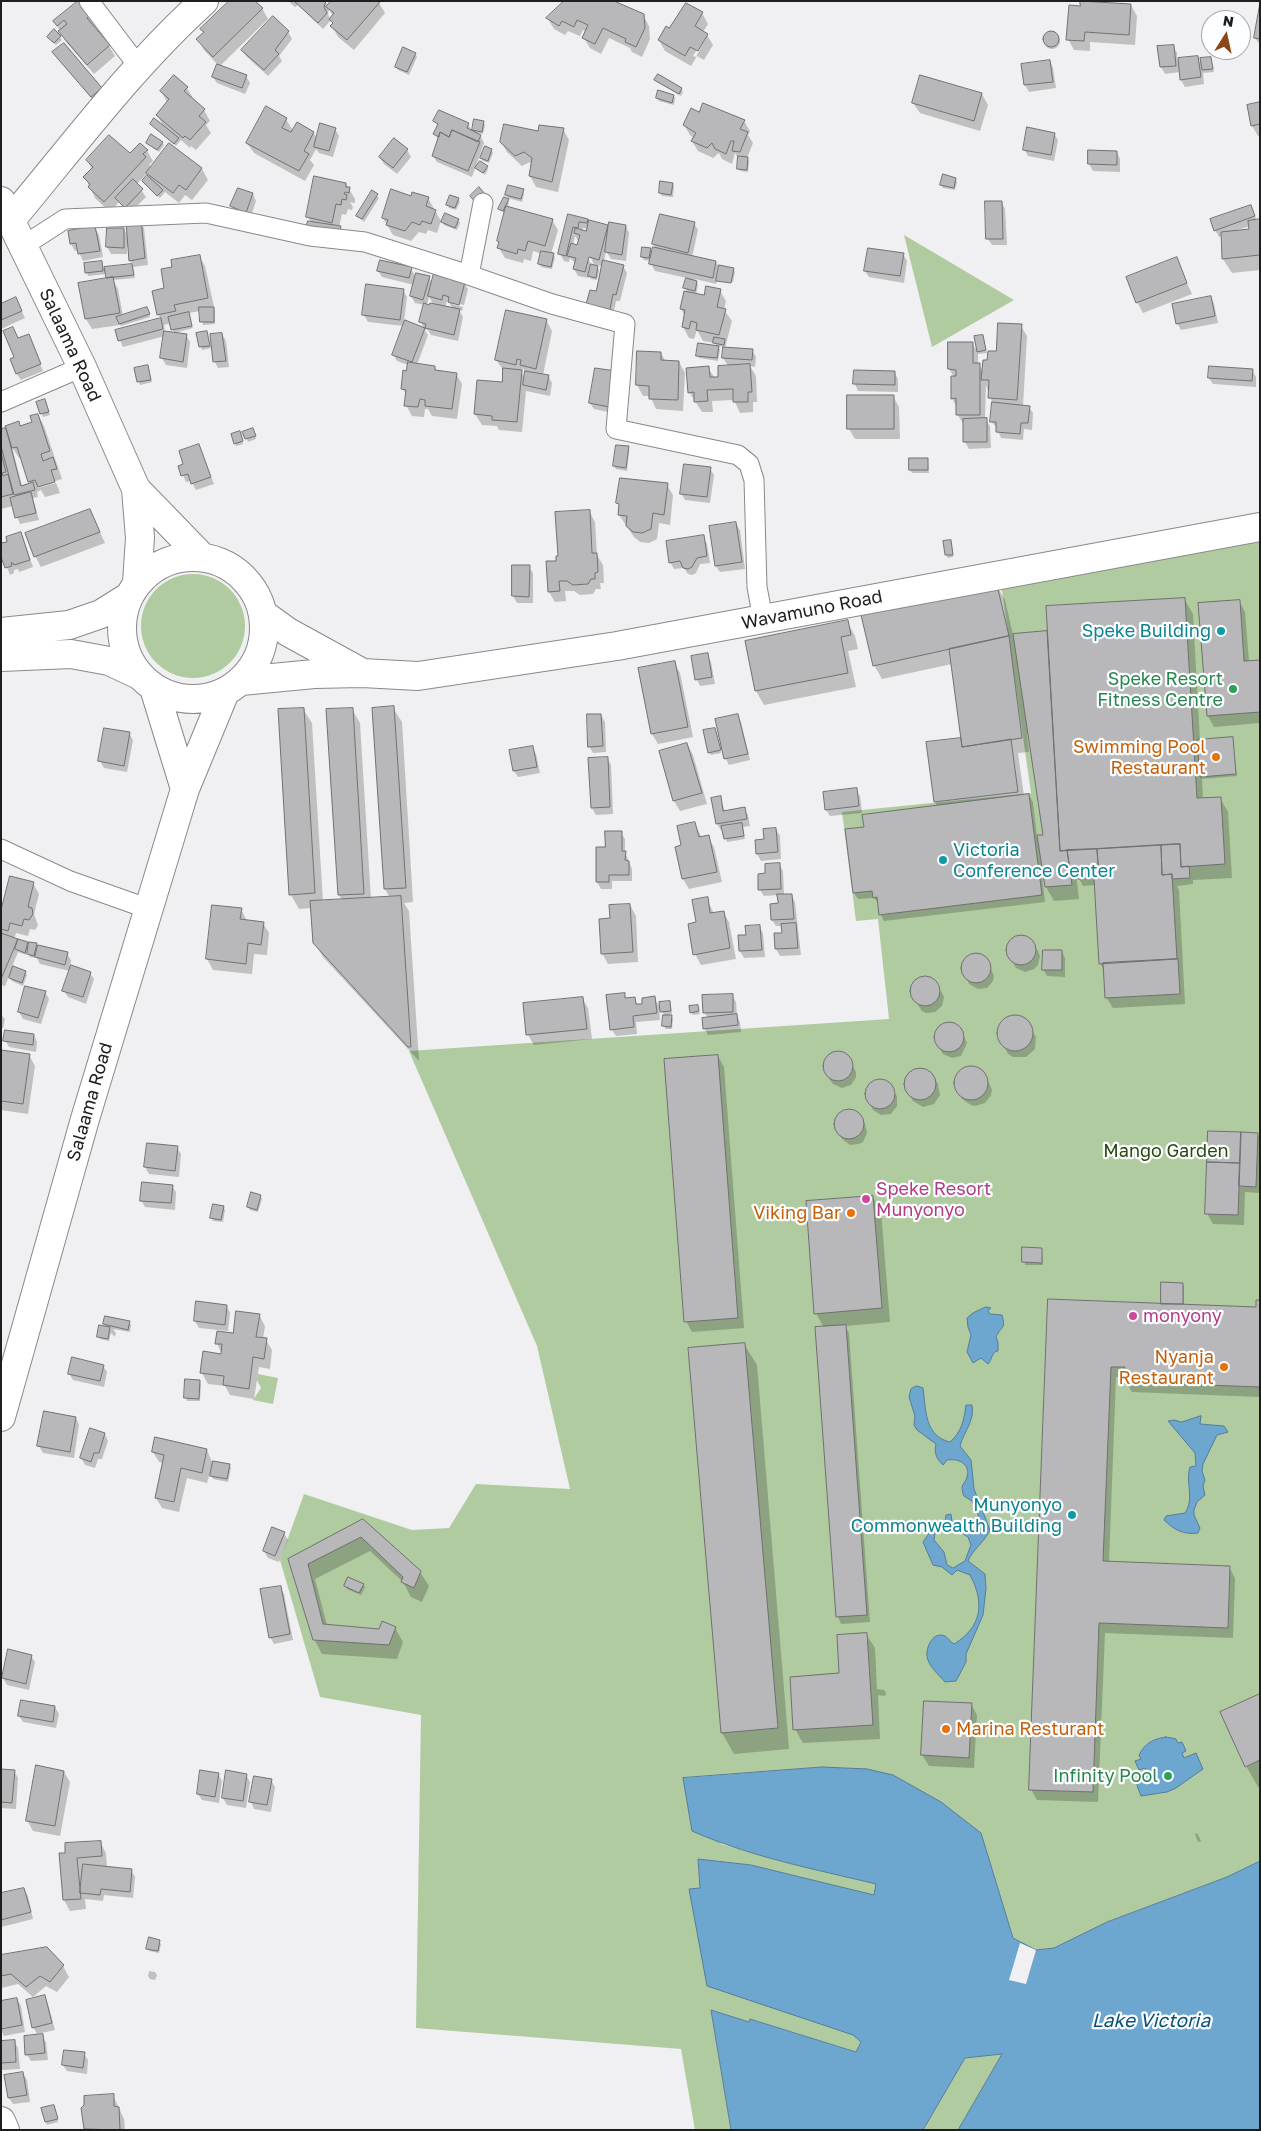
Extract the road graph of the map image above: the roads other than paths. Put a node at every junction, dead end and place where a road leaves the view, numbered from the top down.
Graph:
1 (90, 1) edge
2 (204, 1) edge
3 (138, 68) junction
4 (483, 203) dead end
5 (6, 211) edge
6 (23, 246) junction
7 (470, 275) junction
8 (82, 367) junction
9 (1, 402) edge
10 (136, 490) junction
11 (1260, 527) edge
12 (202, 557) junction
13 (133, 590) junction
14 (263, 614) junction
15 (763, 619) junction
16 (1, 632) edge
17 (1, 658) edge
18 (362, 672) junction
19 (146, 681) junction
20 (233, 686) junction
21 (185, 789) junction
22 (1, 849) edge
23 (148, 908) junction
24 (2, 1408) edge
25 (1, 2120) edge
26 (5, 2130) edge

1 - 3 street
2 - 3 main road
3 - 5 main road
4 - 7 street
5 - 6 main road, Salaama Road
6 - 7 street
6 - 8 main road, Salaama Road
7 - 15 street
8 - 9 street
8 - 10 main road, Salaama Road
10 - 12 main road, Salaama Road
10 - 13 main road, Salaama Road
11 - 15 main road, Wavamuno Road
12 - 13 main road
12 - 14 main road
13 - 16 main road
13 - 19 main road
14 - 18 main road, Wavamuno Road
14 - 20 main road
15 - 18 main road, Wavamuno Road
17 - 19 main road
18 - 20 main road, Wavamuno Road
19 - 20 main road
19 - 21 main road
20 - 21 main road, Salaama Road
21 - 23 main road, Salaama Road
22 - 23 street
23 - 24 main road, Salaama Road
25 - 26 main road

